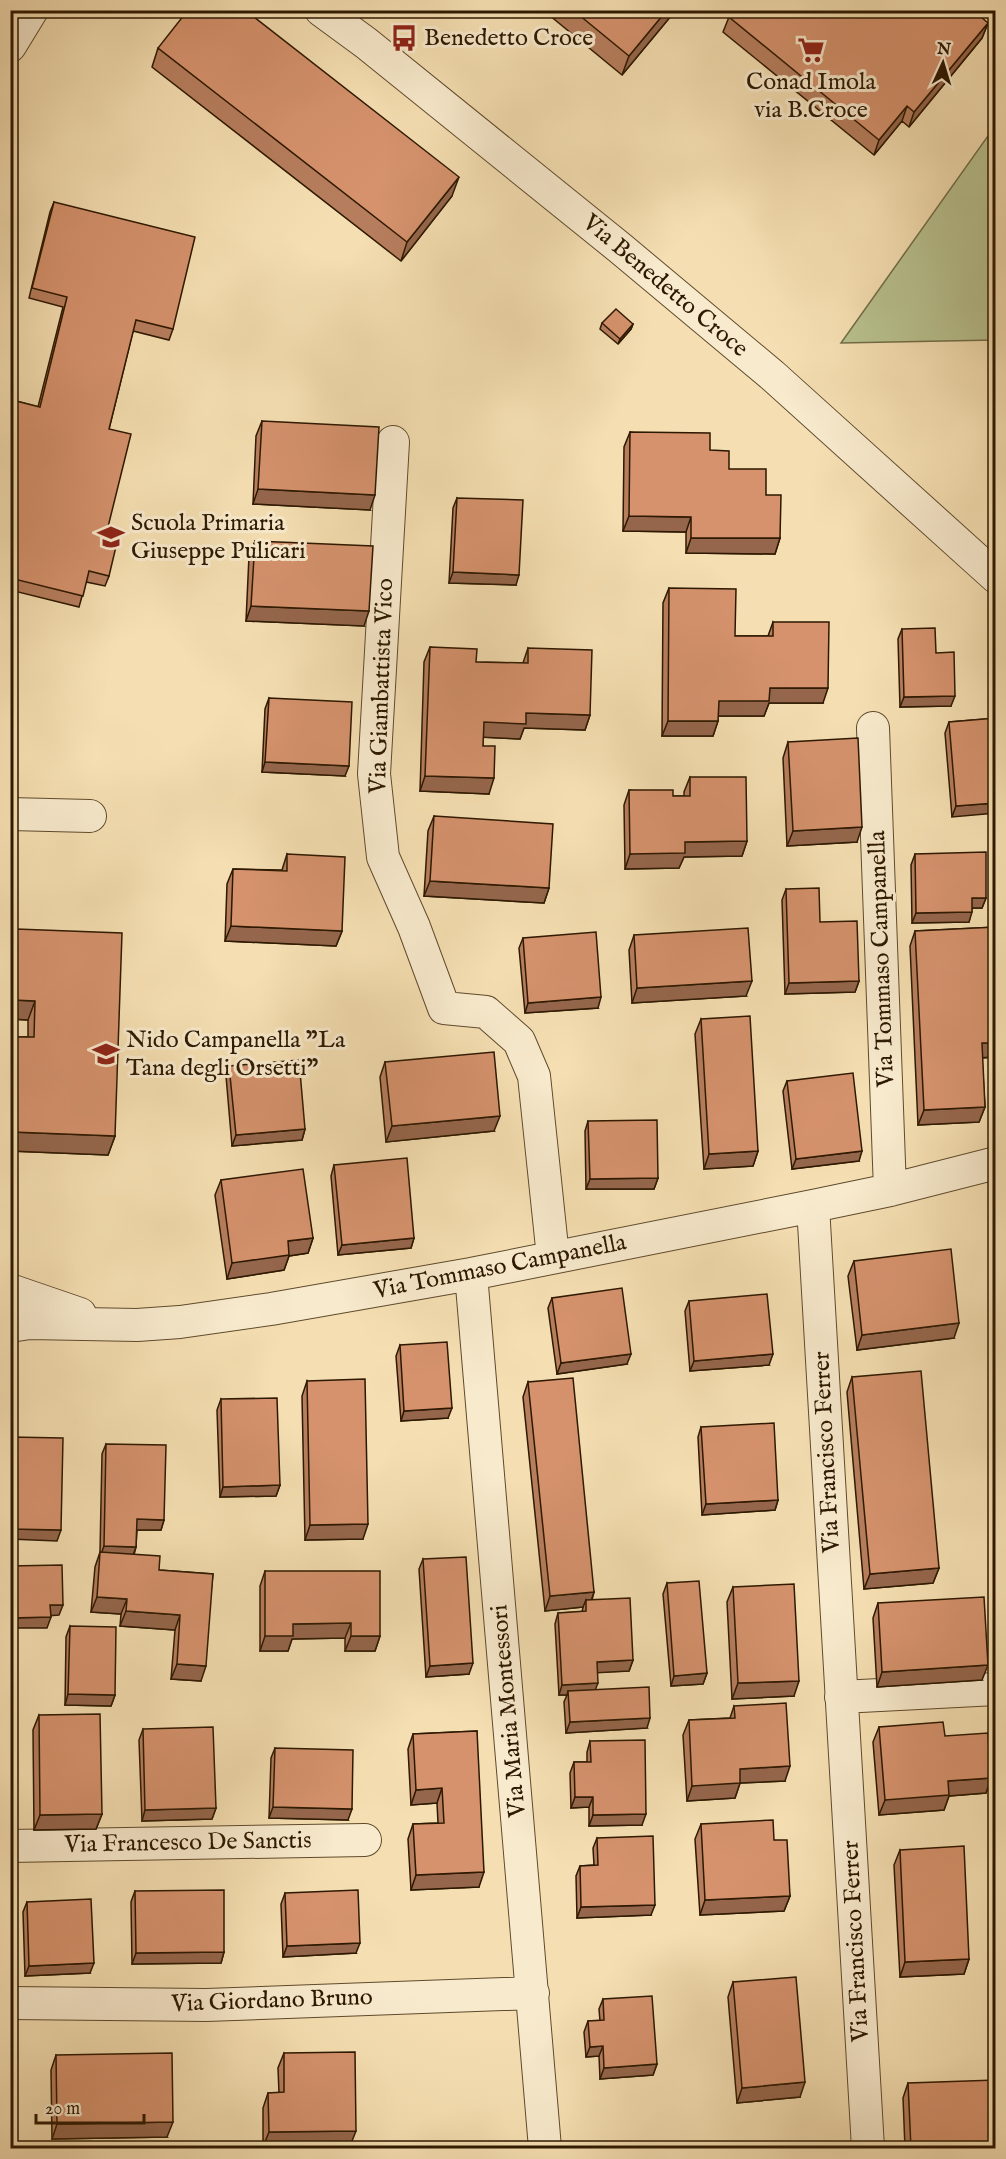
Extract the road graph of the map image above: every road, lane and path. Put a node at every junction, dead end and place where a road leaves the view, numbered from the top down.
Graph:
1 (33, 10) edge
2 (321, 10) edge
3 (10, 46) edge
4 (393, 442) dead end
5 (996, 577) edge
6 (873, 728) dead end
7 (10, 814) edge
8 (90, 816) dead end
9 (996, 1163) edge
10 (890, 1190) junction
11 (813, 1206) junction
12 (552, 1257) junction
13 (471, 1274) junction
14 (10, 1290) edge
15 (107, 1323) junction
16 (10, 1326) edge
17 (996, 1689) edge
18 (841, 1697) junction
19 (365, 1840) dead end
20 (10, 1846) edge
21 (533, 1993) junction
22 (10, 2003) edge
23 (544, 2148) edge
24 (868, 2148) edge

1 - 3 street
2 - 5 street, Via Benedetto Croce
4 - 12 street, Via Giambattista Vico
6 - 10 street, Via Tommaso Campanella
7 - 8 street
9 - 10 street, Via Tommaso Campanella
10 - 11 street, Via Tommaso Campanella
11 - 12 street, Via Tommaso Campanella
11 - 18 street, Via Francisco Ferrer
12 - 13 street, Via Tommaso Campanella
13 - 15 street, Via Tommaso Campanella
13 - 21 street, Via Maria Montessori
14 - 15 street, Via Tommaso Campanella
15 - 16 street, Via Tommaso Campanella
17 - 18 street
18 - 24 street, Via Francisco Ferrer
19 - 20 street, Via Francesco De Sanctis
21 - 22 street, Via Giordano Bruno
21 - 23 street, Via Maria Montessori

